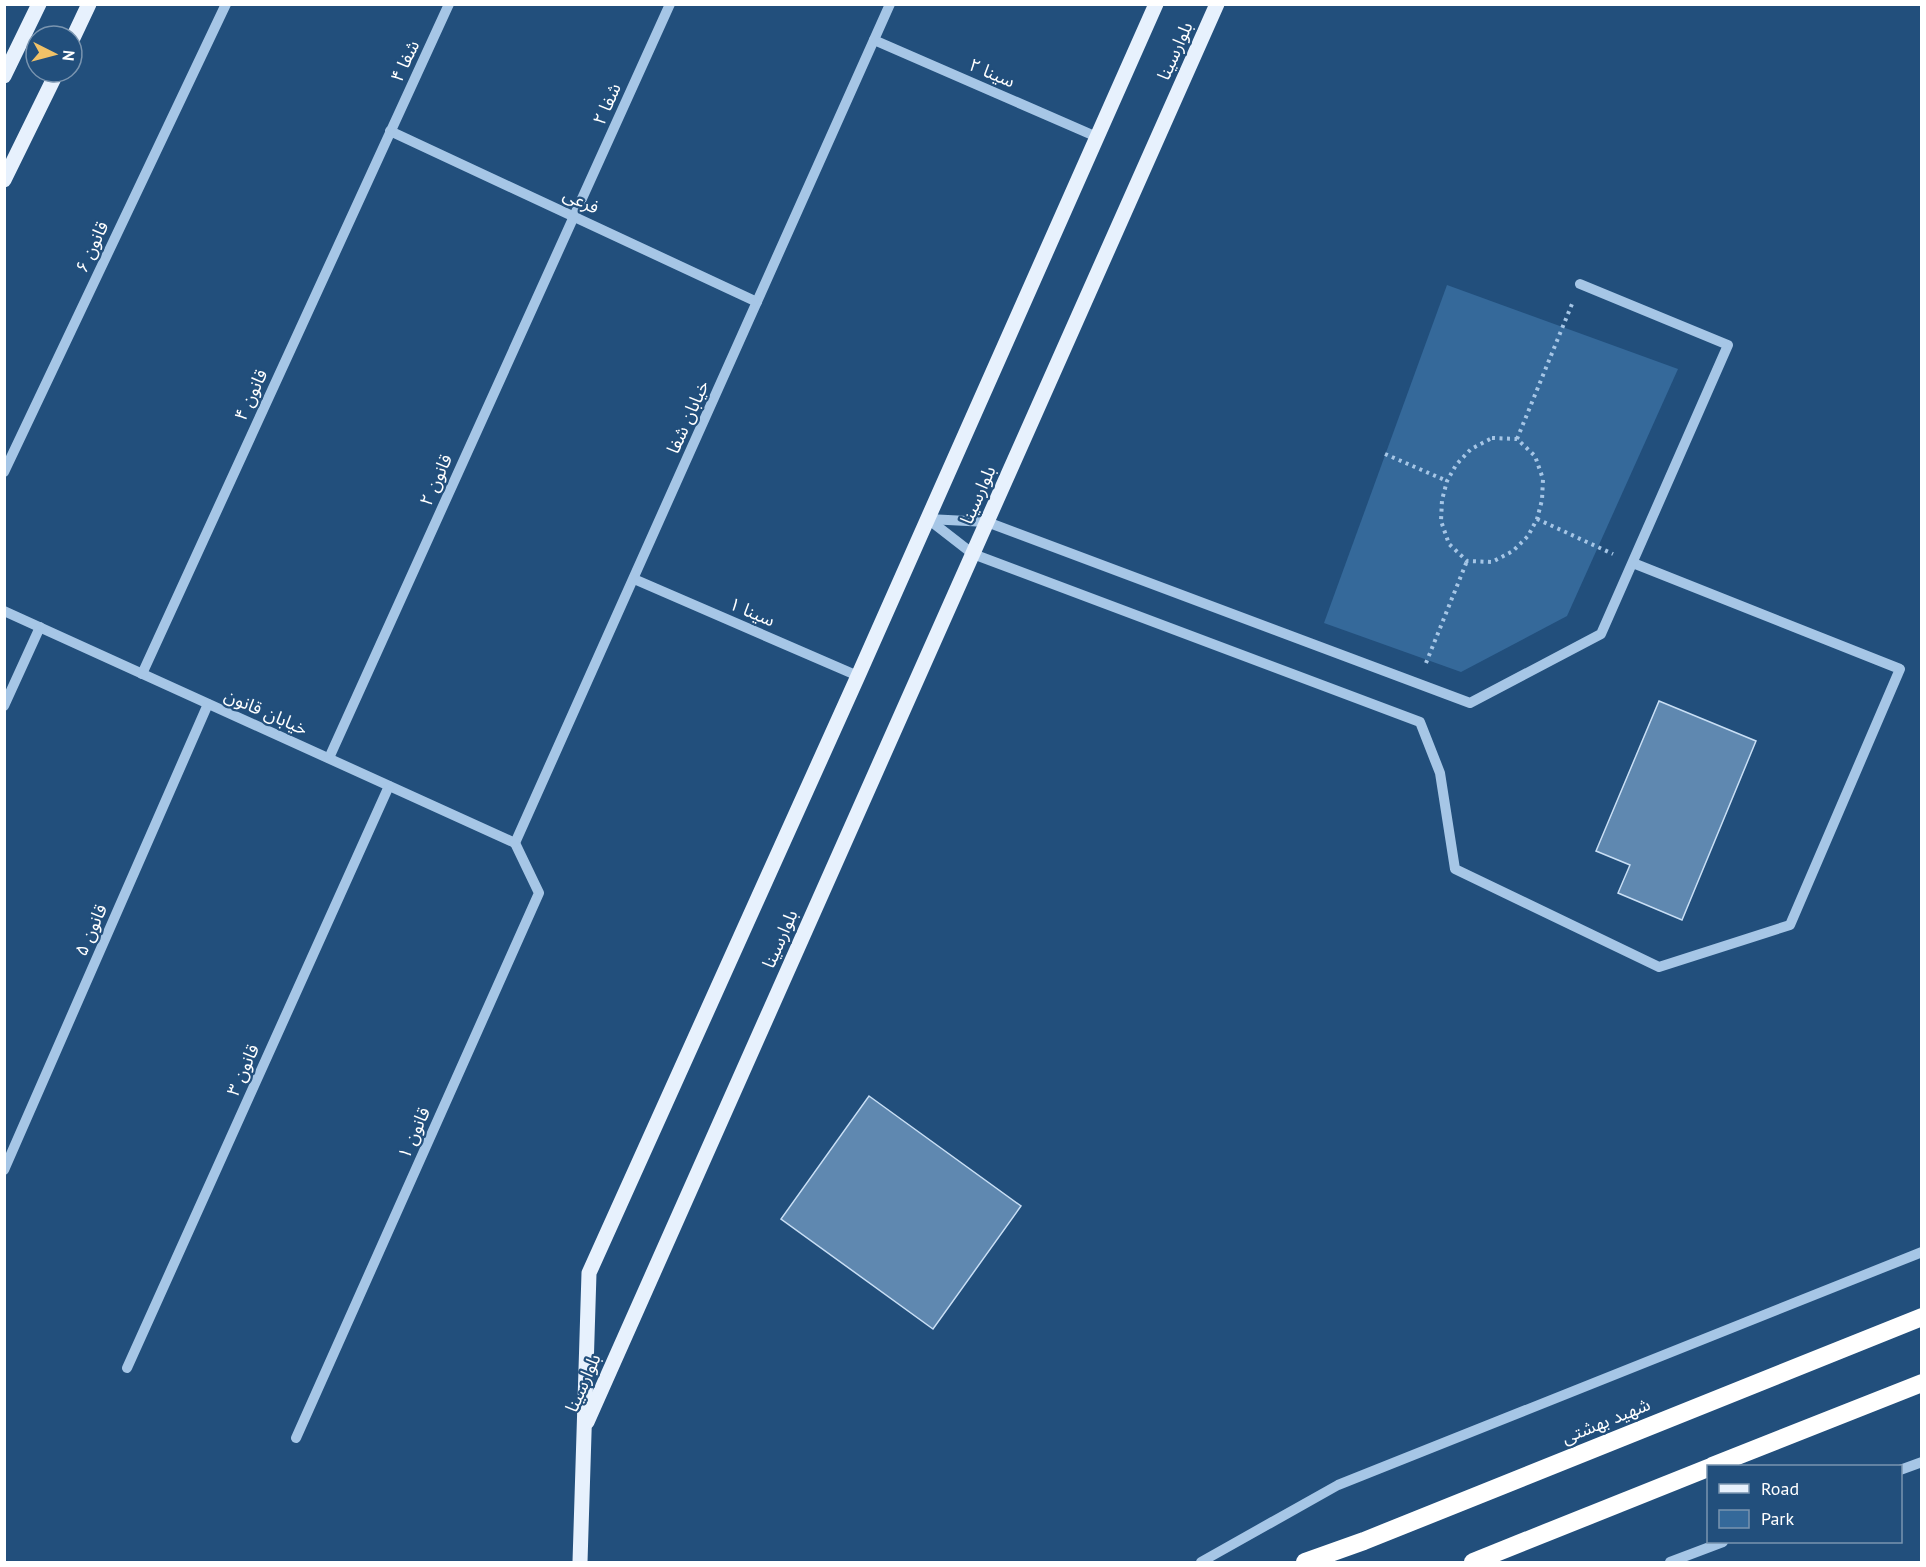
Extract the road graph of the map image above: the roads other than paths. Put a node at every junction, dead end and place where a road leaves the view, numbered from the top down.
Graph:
1 (39, 4) edge
2 (89, 4) edge
3 (226, 4) edge
4 (449, 4) edge
5 (670, 4) edge
6 (890, 4) edge
7 (1156, 4) edge
8 (1217, 4) edge
9 (80, 24) edge
10 (874, 40) junction
11 (4, 76) edge
12 (51, 84) edge
13 (390, 131) junction
14 (1097, 137) junction
15 (4, 180) edge
16 (574, 216) junction
17 (1580, 284) road end
18 (757, 302) junction
19 (4, 472) edge
20 (928, 519) junction
21 (987, 522) junction
22 (973, 554) junction
23 (1633, 563) junction
24 (634, 579) junction
25 (4, 611) edge
26 (40, 627) junction
27 (142, 674) junction
28 (858, 676) junction
29 (208, 704) junction
30 (4, 706) edge
31 (329, 758) junction
32 (389, 786) junction
33 (515, 843) junction
34 (4, 1170) edge
35 (1922, 1252) edge
36 (1922, 1317) edge
37 (127, 1368) dead end
38 (1922, 1383) edge
39 (584, 1430) junction
40 (296, 1438) dead end
41 (1922, 1462) edge
42 (1715, 1465) edge
43 (1707, 1468) edge
44 (1902, 1469) edge
45 (1720, 1543) edge
46 (580, 1563) edge
47 (1201, 1563) edge
48 (1305, 1563) edge
49 (1473, 1563) edge
50 (1670, 1563) edge

1 - 11 main road
2 - 9 main road
3 - 19 street, قانون ۶
4 - 13 street, شفا ۴
5 - 16 street, شفا ۲
6 - 10 street, خیابان شفا
7 - 14 main road, بلوارسینا
8 - 21 main road, بلوارسینا
10 - 14 street, سینا ۲
10 - 18 street, خیابان شفا
12 - 15 main road
13 - 16 street, فرعی
13 - 27 street, قانون ۴
14 - 20 main road, بلوارسینا
16 - 18 street, فرعی
16 - 31 street, قانون ۲
17 - 23 street
18 - 24 street, خیابان شفا
20 - 21 street
20 - 22 street
20 - 28 main road, بلوارسینا
21 - 22 main road, بلوارسینا
21 - 23 street
22 - 23 street
22 - 39 main road, بلوارسینا
24 - 28 street, سینا ۱
24 - 33 street, خیابان شفا
25 - 26 street, خیابان قانون
26 - 27 street, خیابان قانون
26 - 30 street
27 - 29 street, خیابان قانون
28 - 39 main road, بلوارسینا
29 - 31 street, خیابان قانون
29 - 34 street, قانون ۵
31 - 32 street, خیابان قانون
32 - 33 street, خیابان قانون
32 - 37 street, قانون ۳
33 - 40 street, قانون ۱
35 - 47 street
36 - 48 highway, شهید بهشتی
38 - 42 highway
39 - 46 main road
41 - 44 street
43 - 49 highway
45 - 50 street

